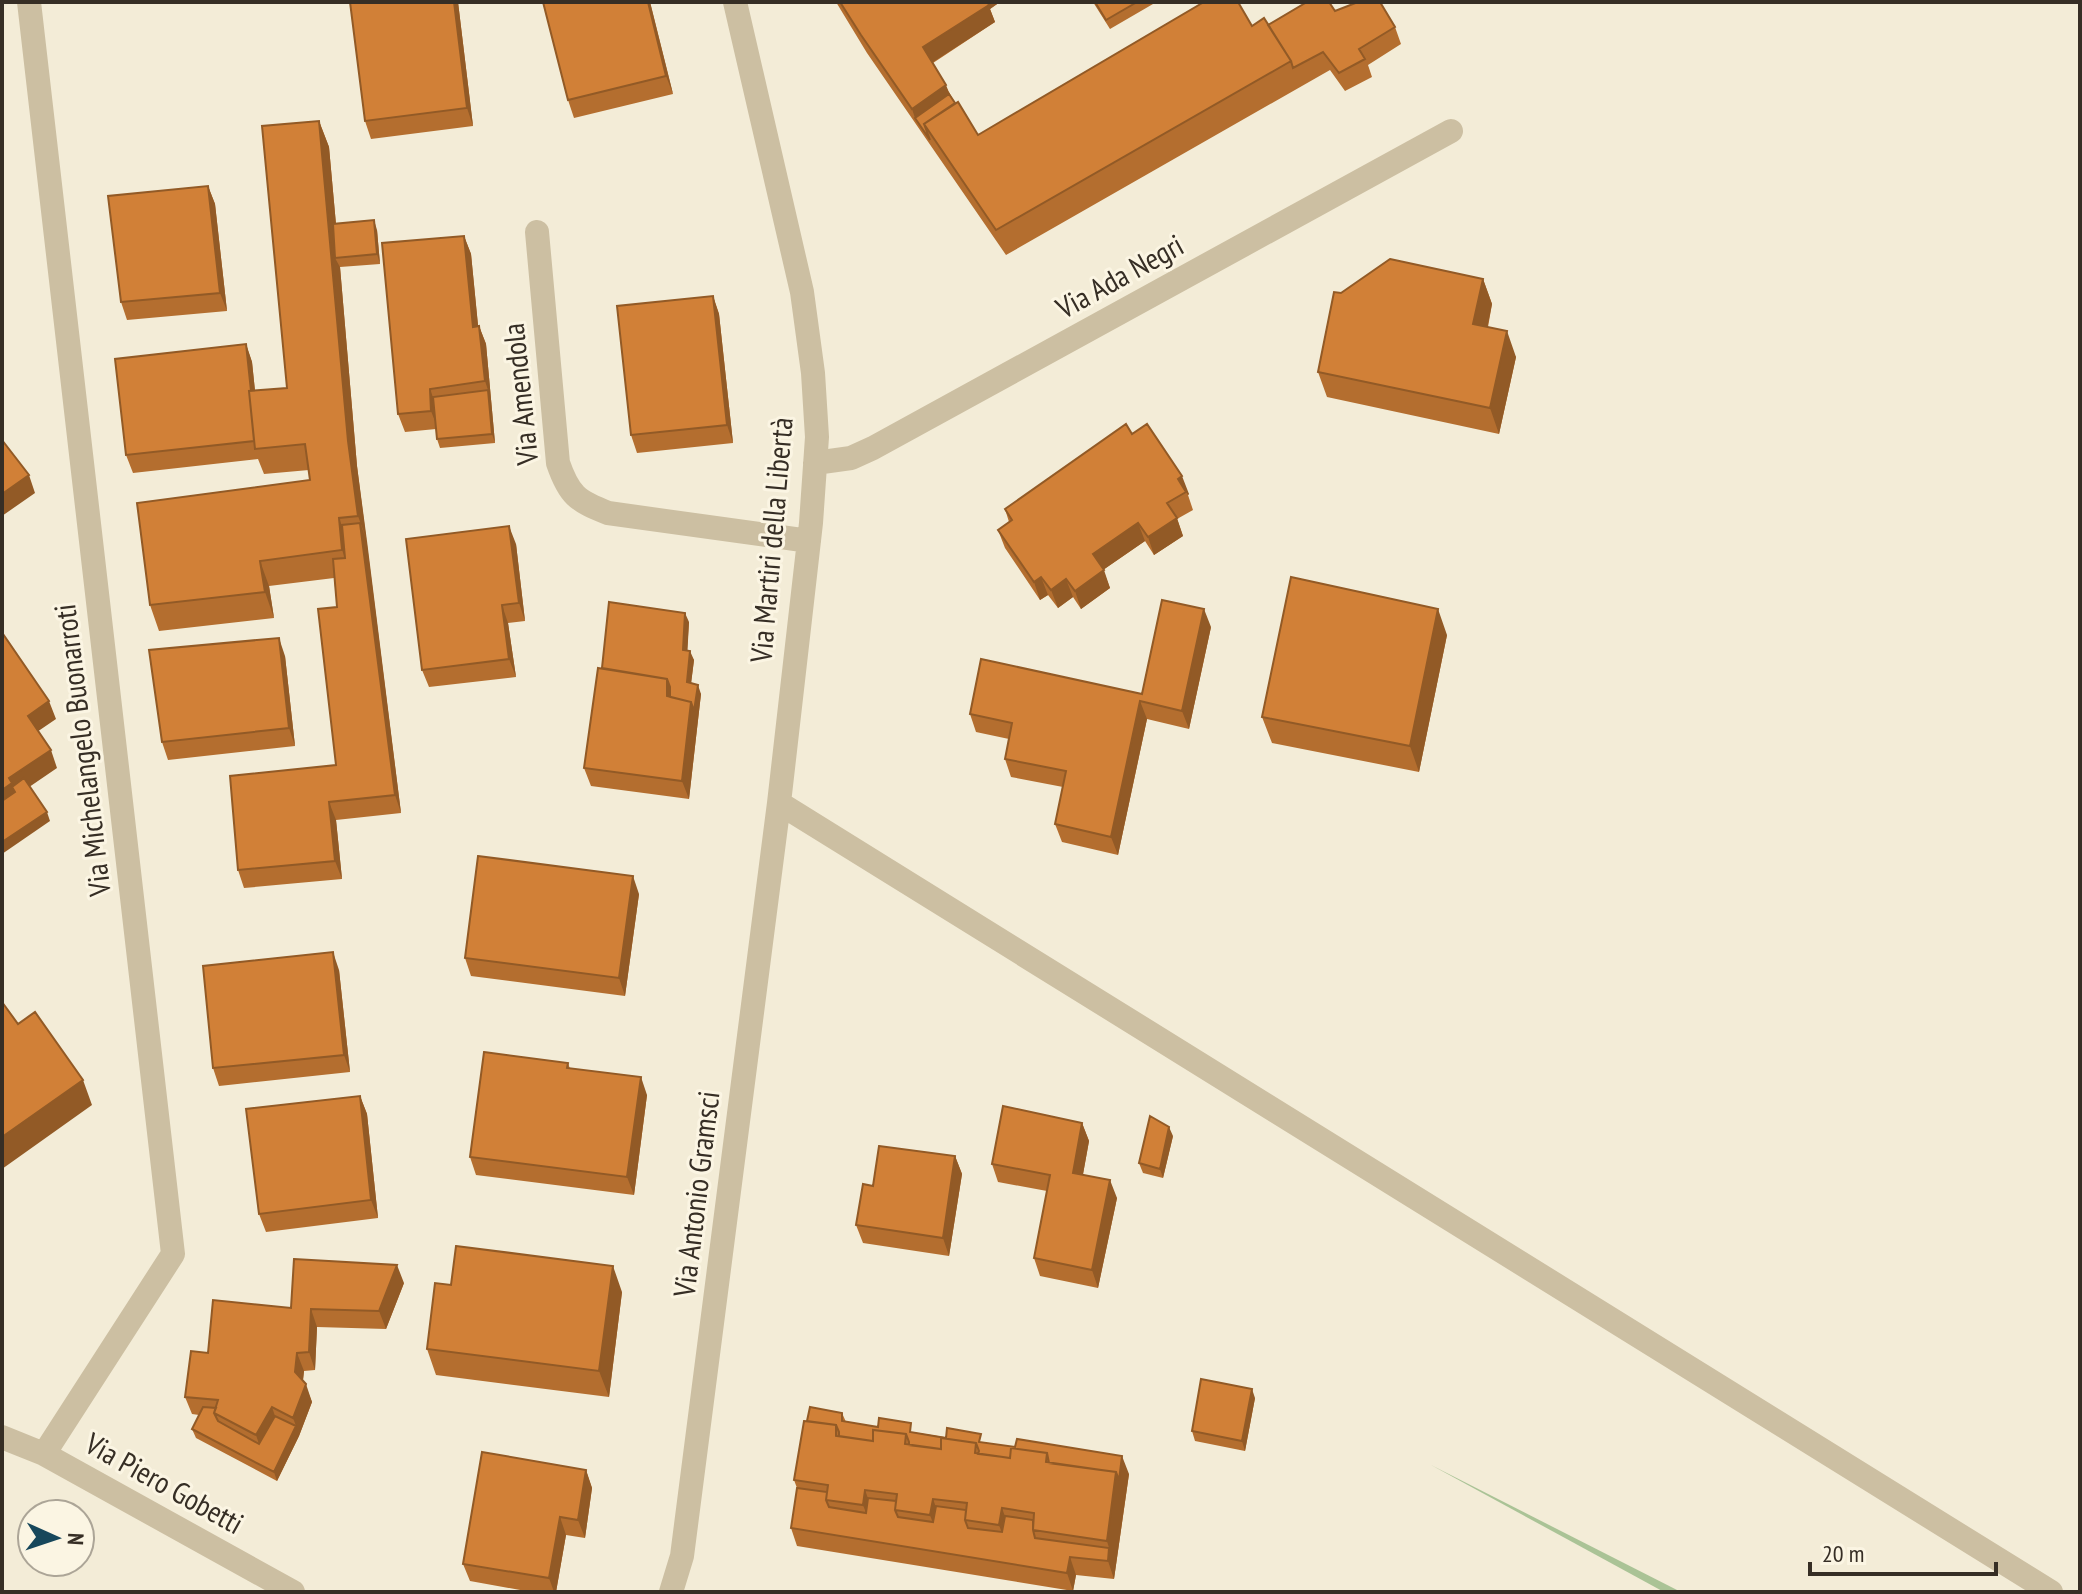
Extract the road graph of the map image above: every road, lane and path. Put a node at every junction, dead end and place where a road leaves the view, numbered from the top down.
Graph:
1 (29, 2) edge
2 (735, 2) edge
3 (1451, 131) dead end
4 (537, 232) dead end
5 (815, 463) junction
6 (809, 541) junction
7 (779, 803) junction
8 (2, 1437) edge
9 (44, 1454) junction
10 (293, 1592) edge
11 (671, 1592) edge
12 (2051, 1592) edge

1 - 9 street, Via Michelangelo Buonarroti
2 - 5 street, Via Martiri della Libertà
3 - 5 street, Via Ada Negri
4 - 6 street, Via Amendola
5 - 6 street, Via Martiri della Libertà
6 - 7 street, Via Martiri della Libertà
7 - 11 street, Via Antonio Gramsci
7 - 12 street
8 - 9 street, Via Piero Gobetti
9 - 10 street, Via Piero Gobetti

